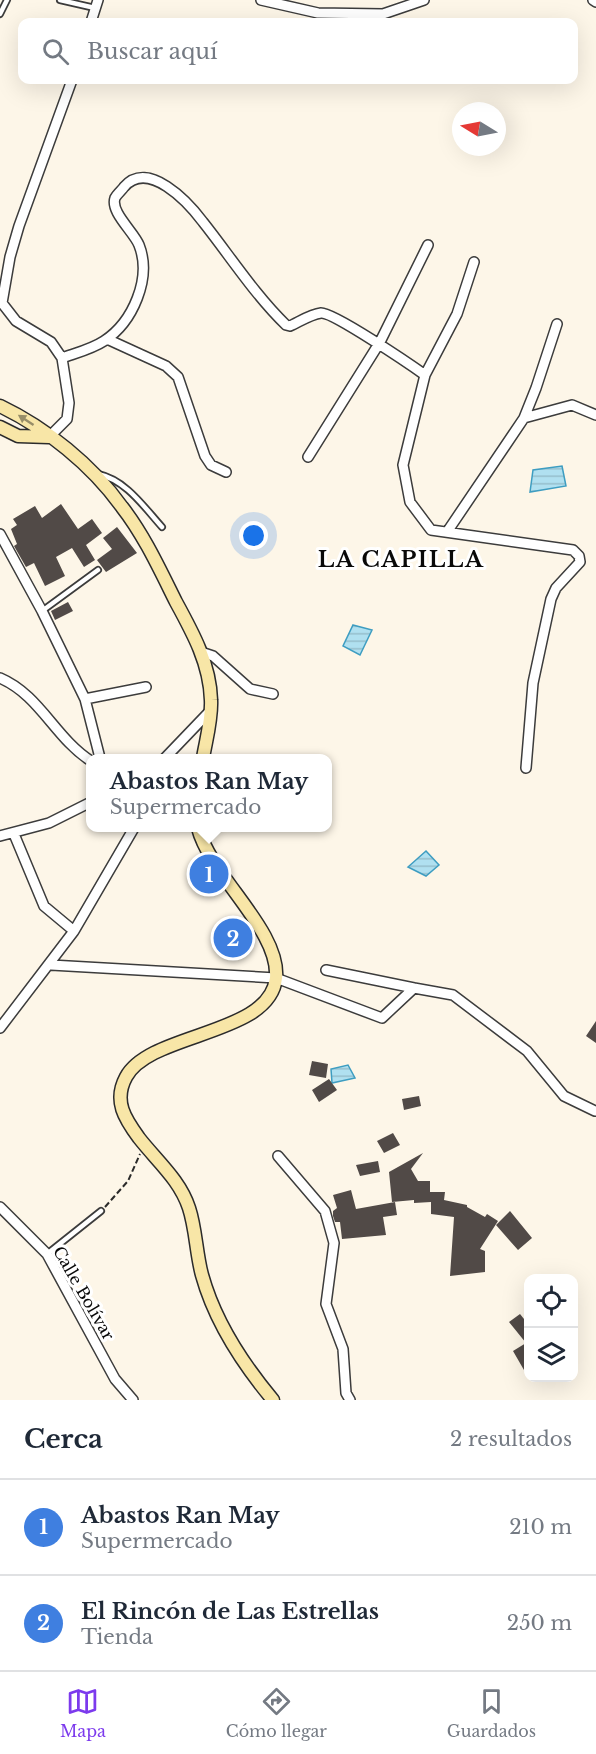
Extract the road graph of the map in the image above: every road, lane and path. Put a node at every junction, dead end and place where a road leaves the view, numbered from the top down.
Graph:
1 (7, 0) edge
2 (60, 0) edge
3 (261, 0) edge
4 (424, 0) edge
5 (97, 4) edge
6 (0, 14) edge
7 (71, 84) edge
8 (428, 245) dead end
9 (474, 262) dead end
10 (1, 303) edge
11 (557, 324) dead end
12 (107, 339) junction
13 (380, 342) junction
14 (62, 358) junction
15 (425, 375) junction
16 (0, 406) edge
17 (596, 414) edge
18 (524, 418) junction
19 (0, 427) edge
20 (49, 437) junction
21 (308, 457) dead end
22 (226, 472) dead end
23 (93, 473) junction
24 (162, 527) dead end
25 (447, 532) junction
26 (0, 534) edge
27 (98, 570) dead end
28 (42, 611) junction
29 (201, 652) junction
30 (0, 678) edge
31 (146, 687) dead end
32 (273, 694) dead end
33 (85, 699) junction
34 (211, 710) junction
35 (99, 754) edge
36 (170, 754) edge
37 (204, 754) edge
38 (86, 758) edge
39 (526, 768) dead end
40 (86, 804) edge
41 (132, 832) edge
42 (200, 832) edge
43 (14, 834) junction
44 (0, 836) edge
45 (74, 931) junction
46 (51, 965) junction
47 (326, 970) dead end
48 (276, 978) junction
49 (414, 988) junction
50 (0, 1028) edge
51 (595, 1111) edge
52 (144, 1144) junction
53 (278, 1156) dead end
54 (0, 1207) edge
55 (101, 1211) joint
56 (47, 1254) junction
57 (133, 1400) edge
58 (273, 1400) edge
59 (350, 1400) edge

1 - 6 lane
2 - 5 lane
3 - 4 street
7 - 10 street
8 - 13 street
9 - 15 street
10 - 14 street
11 - 18 street
12 - 13 street
12 - 14 street
12 - 22 street
13 - 15 street
13 - 21 street
14 - 20 street
15 - 25 street
20 -> 16 main road
17 - 18 street
18 - 25 street
19 - 20 main road
20 - 23 main road
23 - 24 lane
23 - 29 main road
25 - 39 street
26 - 28 street
27 - 28 lane
28 - 33 street
29 - 32 street
29 - 34 main road
30 - 38 street
31 - 33 street
33 - 35 street
34 - 36 street
34 - 37 main road
40 - 43 street
41 - 45 street
42 - 48 main road
43 - 44 street
43 - 45 street
45 - 46 street
46 - 48 street
46 - 50 street
47 - 49 street
48 - 49 street
48 - 52 main road
49 - 51 street
52 - 55 path
52 - 58 main road
53 - 59 street
54 - 56 street, Calle Bolívar
55 - 56 lane
56 - 57 street, Calle Bolívar

